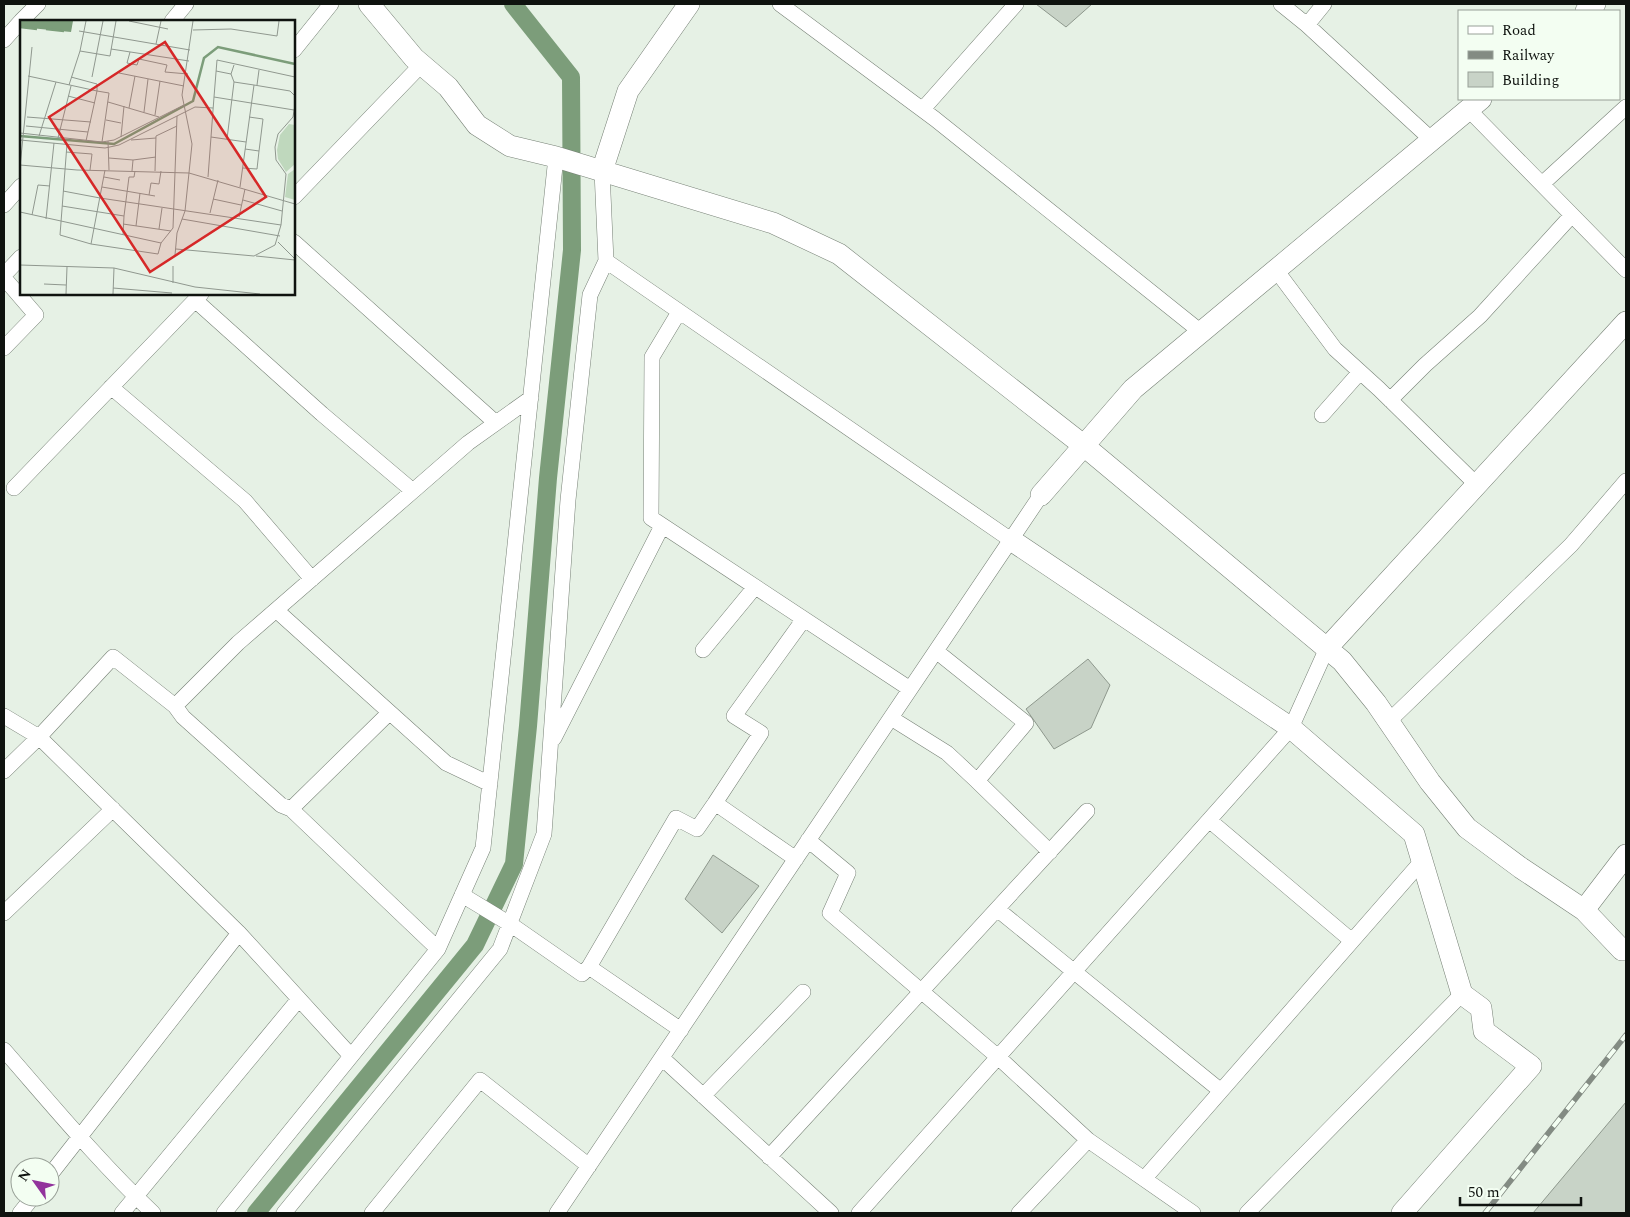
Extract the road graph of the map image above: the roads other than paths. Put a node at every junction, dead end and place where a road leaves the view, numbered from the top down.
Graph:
1 (38, 4) edge
2 (186, 4) edge
3 (331, 4) edge
4 (369, 4) edge
5 (689, 4) edge
6 (780, 4) edge
7 (1014, 4) edge
8 (1281, 4) edge
9 (1324, 4) edge
10 (22, 20) edge
11 (173, 20) edge
12 (20, 22) edge
13 (1307, 25) junction
14 (4, 40) edge
15 (295, 49) edge
16 (422, 64) junction
17 (1475, 104) edge
18 (1626, 107) edge
19 (923, 109) junction
20 (1432, 140) junction
21 (556, 156) junction
22 (602, 171) junction
23 (1542, 184) junction
24 (20, 187) edge
25 (295, 197) edge
26 (4, 204) edge
27 (1572, 215) junction
28 (295, 243) edge
29 (20, 258) edge
30 (606, 261) junction
31 (1276, 270) junction
32 (1626, 270) edge
33 (4, 277) edge
34 (198, 297) edge
35 (679, 312) junction
36 (1626, 322) edge
37 (1201, 332) junction
38 (4, 348) edge
39 (1360, 372) junction
40 (111, 388) junction
41 (531, 398) junction
42 (1390, 400) junction
43 (1322, 415) dead end
44 (496, 423) junction
45 (1083, 445) junction
46 (1626, 481) edge
47 (1477, 484) junction
48 (14, 488) dead end
49 (413, 491) junction
50 (1041, 495) joint
51 (662, 526) junction
52 (1010, 540) junction
53 (312, 579) junction
54 (755, 587) junction
55 (276, 610) junction
56 (804, 619) junction
57 (1327, 648) junction
58 (703, 650) dead end
59 (936, 650) junction
60 (910, 689) junction
61 (175, 706) junction
62 (389, 713) junction
63 (4, 716) edge
64 (890, 718) junction
65 (1388, 722) junction
66 (1291, 728) junction
67 (39, 737) junction
68 (550, 744) junction
69 (4, 771) edge
70 (977, 781) junction
71 (490, 784) junction
72 (715, 803) junction
73 (291, 809) junction
74 (113, 810) junction
75 (1087, 811) dead end
76 (1209, 820) junction
77 (808, 840) junction
78 (1050, 852) junction
79 (1626, 856) edge
80 (796, 859) junction
81 (1422, 861) junction
82 (462, 895) junction
83 (998, 909) junction
84 (1584, 910) junction
85 (4, 913) edge
86 (510, 924) junction
87 (239, 933) junction
88 (1352, 942) junction
89 (438, 949) junction
90 (1622, 950) dead end
91 (589, 967) junction
92 (1074, 972) junction
93 (803, 992) dead end
94 (921, 992) junction
95 (1462, 994) junction
96 (299, 999) junction
97 (681, 1030) junction
98 (4, 1050) edge
99 (351, 1056) junction
100 (662, 1058) junction
101 (998, 1058) junction
102 (1222, 1091) junction
103 (703, 1096) junction
104 (80, 1136) junction
105 (1088, 1140) junction
106 (769, 1157) junction
107 (60, 1162) edge
108 (589, 1166) junction
109 (1144, 1179) junction
110 (136, 1197) junction
111 (122, 1213) edge
112 (153, 1213) edge
113 (224, 1213) edge
114 (284, 1213) edge
115 (372, 1213) edge
116 (557, 1213) edge
117 (831, 1213) edge
118 (859, 1213) edge
119 (1019, 1213) edge
120 (1192, 1213) edge
121 (1247, 1213) edge
122 (1402, 1213) edge

1 - 10 street
2 - 11 street
3 - 15 street
4 - 16 street
5 - 22 street
6 - 19 street
7 - 19 street
8 - 13 street
9 - 13 street
12 - 14 street
13 - 20 street
16 - 21 street
16 - 25 street
17 - 20 street
17 - 23 street
18 - 23 street
19 - 37 street
20 - 31 street
21 - 22 street
21 - 41 street
22 - 30 street
22 - 45 street
23 - 27 street
24 - 26 street
27 - 32 street
27 - 42 street
28 - 44 street
29 - 33 street
30 - 35 street
30 - 68 street
31 - 37 street
31 - 39 street
33 - 38 street
34 - 40 street
34 - 49 street
35 - 51 street
35 - 52 street
36 - 47 street
37 - 45 street
39 - 42 street
39 - 43 street
40 - 48 street
40 - 53 street
41 - 44 street
41 - 71 street
42 - 47 street
44 - 49 street
45 - 50 street
45 - 57 street
46 - 65 street
47 - 57 street
49 - 53 street
50 - 52 street
51 - 54 street
51 - 68 street
52 - 59 street
52 - 66 street
53 - 55 street
54 - 56 street
54 - 58 street
55 - 61 street
55 - 62 street
56 - 60 street
56 - 72 street
57 - 65 street
57 - 66 street
59 - 60 street
59 - 70 street
60 - 64 street
61 - 67 street
61 - 73 street
62 - 71 street
62 - 73 street
63 - 67 street
64 - 70 street
64 - 77 street
65 - 84 street
66 - 76 street
66 - 81 street
67 - 69 street
67 - 74 street
68 - 86 street
70 - 78 street
71 - 82 street
72 - 80 street
72 - 91 street
73 - 89 street
74 - 85 street
74 - 87 street
75 - 78 street
76 - 88 street
76 - 92 street
77 - 80 street
77 - 94 street
78 - 83 street
79 - 84 street
80 - 97 street
81 - 88 street
81 - 95 street
82 - 86 street
82 - 89 street
83 - 92 street
83 - 94 street
84 - 90 street
86 - 91 street
86 - 114 street
87 - 96 street
87 - 104 street
88 - 102 street
89 - 99 street
91 - 97 street
92 - 101 street
92 - 102 street
93 - 103 street
94 - 101 street
94 - 106 street
95 - 121 street
95 - 122 street
96 - 99 street
96 - 110 street
97 - 100 street
98 - 104 street
99 - 113 street
100 - 103 street
100 - 108 street
101 - 105 street
101 - 118 street
102 - 109 street
103 - 106 street
104 - 107 street
104 - 110 street
105 - 109 street
105 - 119 street
106 - 117 street
108 - 115 street
108 - 116 street
109 - 120 street
110 - 111 street
110 - 112 street

